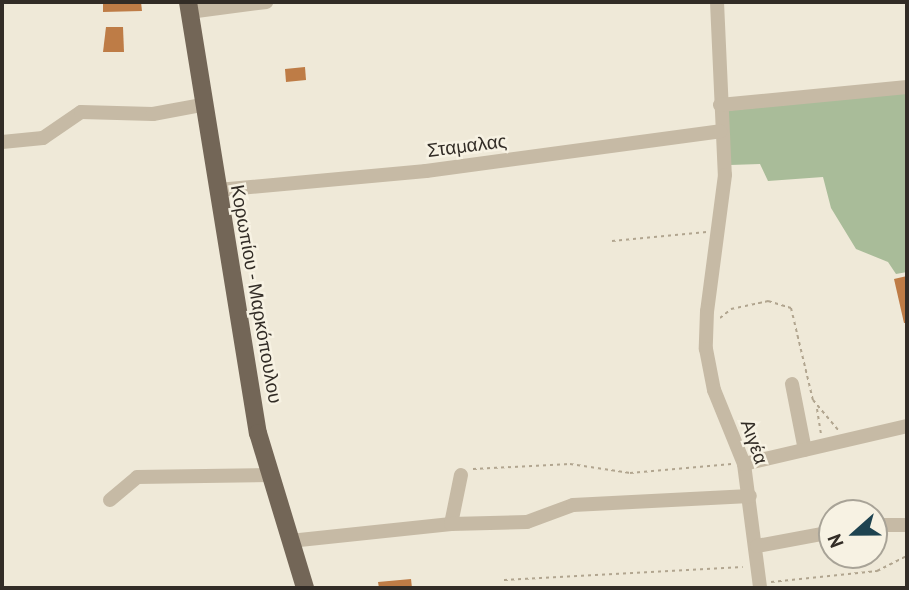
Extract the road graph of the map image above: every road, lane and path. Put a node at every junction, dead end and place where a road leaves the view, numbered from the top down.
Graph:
1 (266, 2) edge
2 (717, 2) edge
3 (189, 7) edge
4 (907, 87) edge
5 (720, 105) junction
6 (202, 106) junction
7 (720, 131) junction
8 (2, 142) edge
9 (218, 190) junction
10 (718, 235) junction
11 (612, 241) dead end
12 (706, 328) junction
13 (792, 384) dead end
14 (817, 409) junction
15 (907, 426) edge
16 (849, 440) junction
17 (822, 446) junction
18 (805, 450) junction
19 (744, 464) junction
20 (467, 472) joint
21 (270, 475) junction
22 (750, 496) junction
23 (110, 500) dead end
24 (450, 524) junction
25 (888, 525) edge
26 (907, 525) edge
27 (818, 535) edge
28 (290, 541) junction
29 (757, 546) junction
30 (907, 556) edge
31 (757, 566) junction
32 (504, 580) dead end
33 (760, 587) edge
34 (305, 588) edge

1 - 3 street
2 - 5 street, Αιγέα
3 - 6 main road, Κορωπίου - Μαρκόπουλου
4 - 5 street
5 - 7 street, Αιγέα
6 - 8 street
6 - 9 main road, Κορωπίου - Μαρκόπουλου
7 - 9 street, Σταμαλας
7 - 10 street, Αιγέα
9 - 21 main road, Κορωπίου - Μαρκόπουλου
10 - 11 path
10 - 12 street, Αιγέα
12 - 14 path
12 - 19 street, Αιγέα
13 - 18 street
14 - 16 path
14 - 17 path
15 - 16 street
16 - 17 street
17 - 18 street
18 - 19 street
19 - 20 path
19 - 22 street, Αιγέα
20 - 24 street
21 - 23 street
21 - 28 main road, Κορωπίου - Μαρκόπουλου
22 - 24 street
22 - 29 street, Αιγέα
24 - 28 street
25 - 26 street
27 - 29 street
28 - 34 main road, Κορωπίου - Μαρκόπουλου
29 - 31 street, Αιγέα
30 - 33 path
31 - 32 path
31 - 33 street, Αιγέα

